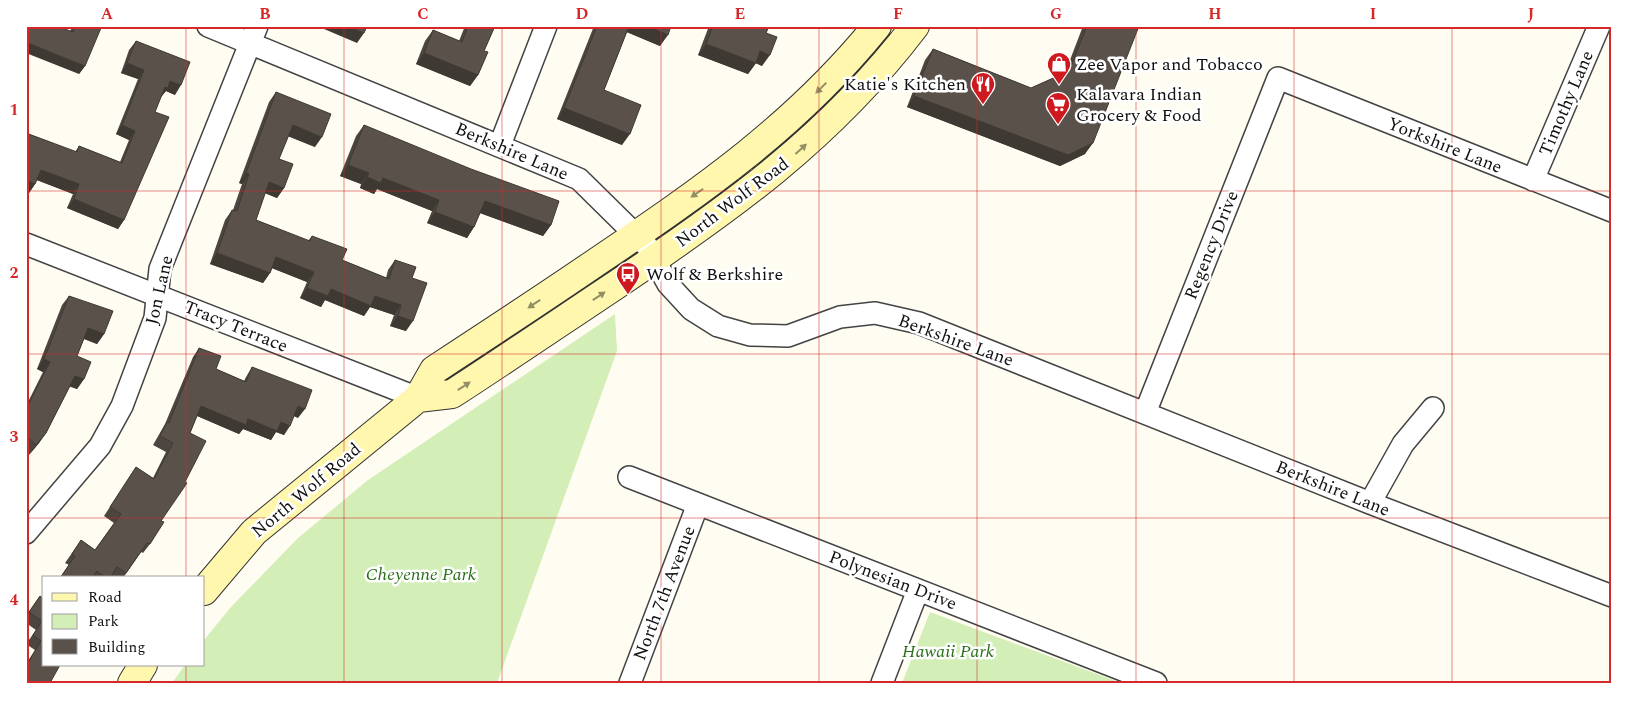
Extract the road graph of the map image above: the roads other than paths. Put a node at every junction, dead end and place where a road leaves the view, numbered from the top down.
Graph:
1 (208, 26) edge
2 (546, 26) edge
3 (877, 26) edge
4 (915, 26) edge
5 (1599, 26) edge
6 (254, 35) edge
7 (1278, 78) joint
8 (500, 145) junction
9 (1533, 180) junction
10 (1612, 212) edge
11 (636, 235) junction
12 (26, 244) edge
13 (654, 259) junction
14 (159, 295) junction
15 (418, 398) junction
16 (1433, 408) dead end
17 (1145, 413) junction
18 (629, 477) dead end
19 (1370, 503) junction
20 (698, 504) junction
21 (26, 533) edge
22 (205, 590) edge
23 (918, 590) junction
24 (1612, 596) edge
25 (142, 666) edge
26 (1143, 680) edge
27 (132, 683) edge
28 (630, 683) edge
29 (882, 683) edge

1 - 6 street, Berkshire Lane
2 - 8 street
3 -> 11 main road, North Wolf Road
13 -> 4 main road, North Wolf Road
5 - 9 street, Timothy Lane
6 - 8 street, Berkshire Lane
6 - 14 street, Jon Lane
7 - 9 street, Yorkshire Lane
7 - 17 street, Regency Drive
8 - 11 street, Berkshire Lane
9 - 10 street, Yorkshire Lane
11 - 13 street, Berkshire Lane
11 -> 15 main road, North Wolf Road
12 - 14 street, Tracy Terrace
15 -> 13 main road, North Wolf Road
13 - 17 street, Berkshire Lane
14 - 15 street, Tracy Terrace
14 - 21 street, Jon Lane
15 - 22 main road, North Wolf Road
16 - 19 street
17 - 19 street, Berkshire Lane
18 - 20 street, Polynesian Drive
19 - 24 street, Berkshire Lane
20 - 23 street, Polynesian Drive
20 - 28 street, North 7th Avenue
23 - 26 street, Polynesian Drive
23 - 29 street
25 - 27 main road

